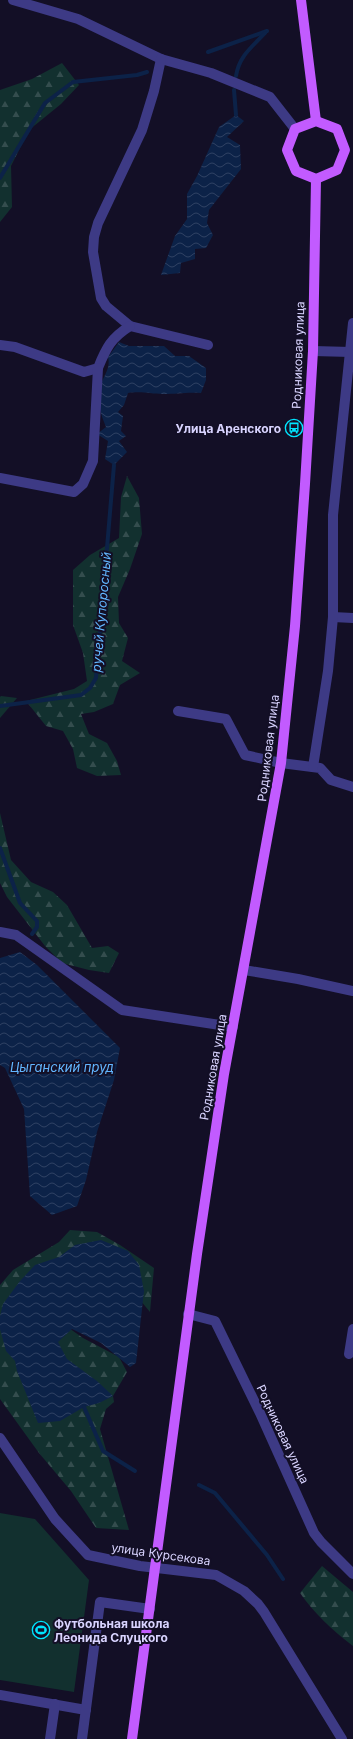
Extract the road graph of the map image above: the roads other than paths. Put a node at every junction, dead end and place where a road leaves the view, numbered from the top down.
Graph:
1 (13, 0) edge
2 (301, 0) edge
3 (161, 59) junction
4 (316, 120) junction
5 (295, 129) junction
6 (349, 149) edge
7 (316, 179) junction
8 (353, 323) edge
9 (130, 326) junction
10 (0, 345) edge
11 (208, 345) dead end
12 (312, 351) junction
13 (351, 352) junction
14 (98, 368) junction
15 (0, 478) edge
16 (334, 617) junction
17 (353, 618) edge
18 (178, 711) dead end
19 (281, 763) junction
20 (313, 767) junction
21 (353, 787) edge
22 (0, 932) edge
23 (244, 970) junction
24 (353, 991) edge
25 (233, 1027) junction
26 (188, 1314) junction
27 (353, 1329) edge
28 (349, 1354) dead end
29 (0, 1438) edge
30 (154, 1567) junction
31 (353, 1574) edge
32 (150, 1609) junction
33 (0, 1695) edge
34 (55, 1704) junction
35 (86, 1710) junction
36 (50, 1739) edge
37 (82, 1739) edge
38 (132, 1739) edge
39 (342, 1739) edge

1 - 3 street
2 - 4 main road
3 - 5 street
3 - 9 street
4 - 5 main road
4 - 6 main road
5 - 7 main road
6 - 7 main road
7 - 12 main road, Родниковая улица
8 - 13 street
9 - 11 street
9 - 14 street
10 - 14 street
12 - 13 street
12 - 19 main road, Родниковая улица
13 - 16 street
14 - 15 street
16 - 17 street
16 - 20 street
18 - 19 street
19 - 20 street
19 - 23 main road, Родниковая улица
20 - 21 street
22 - 25 street
23 - 24 street
23 - 25 main road, Родниковая улица
25 - 26 main road, Родниковая улица
26 - 30 main road, Родниковая улица
26 - 31 street, Родниковая улица
27 - 28 street
29 - 30 street, улица Курсекова
30 - 32 main road, Родниковая улица
30 - 39 street, улица Курсекова
32 - 35 street
32 - 38 main road, Родниковая улица
33 - 34 street
34 - 35 street
34 - 36 street
35 - 37 street

